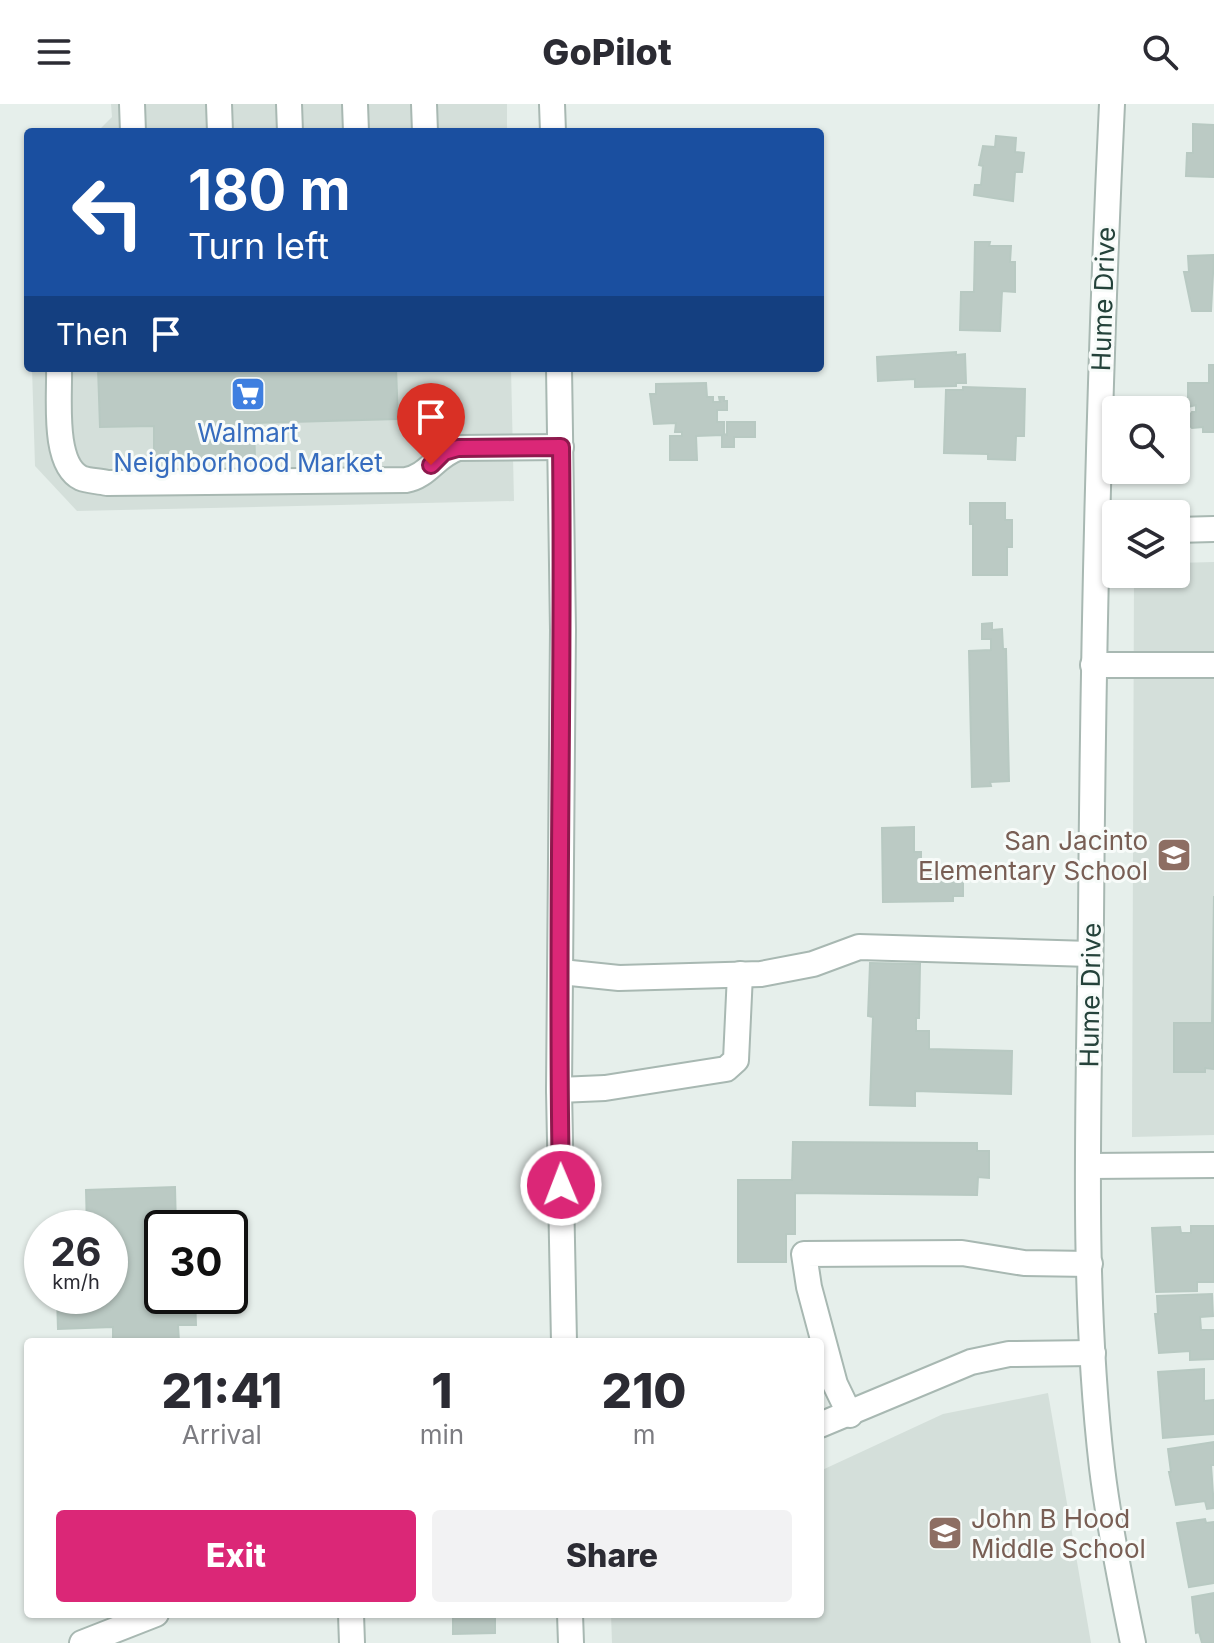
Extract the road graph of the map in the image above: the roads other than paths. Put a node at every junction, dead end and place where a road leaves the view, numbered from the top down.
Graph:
1 (132, 104) edge
2 (219, 104) edge
3 (289, 104) edge
4 (355, 104) edge
5 (424, 104) edge
6 (552, 104) edge
7 (1112, 104) edge
8 (133, 128) edge
9 (220, 128) edge
10 (290, 128) edge
11 (356, 128) edge
12 (425, 128) edge
13 (553, 128) edge
14 (59, 372) edge
15 (559, 372) edge
16 (561, 447) junction
17 (1105, 500) edge
18 (1214, 529) edge
19 (1190, 530) edge
20 (1102, 573) edge
21 (1093, 665) junction
22 (1214, 665) edge
23 (1090, 954) junction
24 (561, 972) junction
25 (740, 974) junction
26 (559, 1090) junction
27 (1214, 1165) edge
28 (1089, 1166) junction
29 (1090, 1264) junction
30 (564, 1338) edge
31 (823, 1338) edge
32 (824, 1343) edge
33 (1093, 1353) junction
34 (850, 1415) junction
35 (824, 1424) edge
36 (148, 1618) edge
37 (153, 1618) edge
38 (351, 1618) edge
39 (570, 1618) edge
40 (82, 1643) edge
41 (150, 1643) edge
42 (352, 1643) edge
43 (571, 1643) edge
44 (1133, 1643) edge

1 - 8 street
2 - 9 street
3 - 10 street
4 - 11 street
5 - 12 street
6 - 13 street
7 - 17 street, Hume Drive
14 - 16 street
15 - 16 street
16 - 24 street
18 - 19 street
20 - 21 street, Hume Drive
21 - 22 street
21 - 23 street, Hume Drive
23 - 25 street
23 - 28 street, Hume Drive
24 - 25 street
24 - 26 street
25 - 26 street
26 - 30 street
27 - 28 street
28 - 29 street, Hume Drive
29 - 31 street
29 - 33 street, Hume Drive
32 - 34 street
33 - 34 street
33 - 44 street, Hume Drive
34 - 35 street
36 - 40 street
37 - 41 street
38 - 42 street
39 - 43 street

